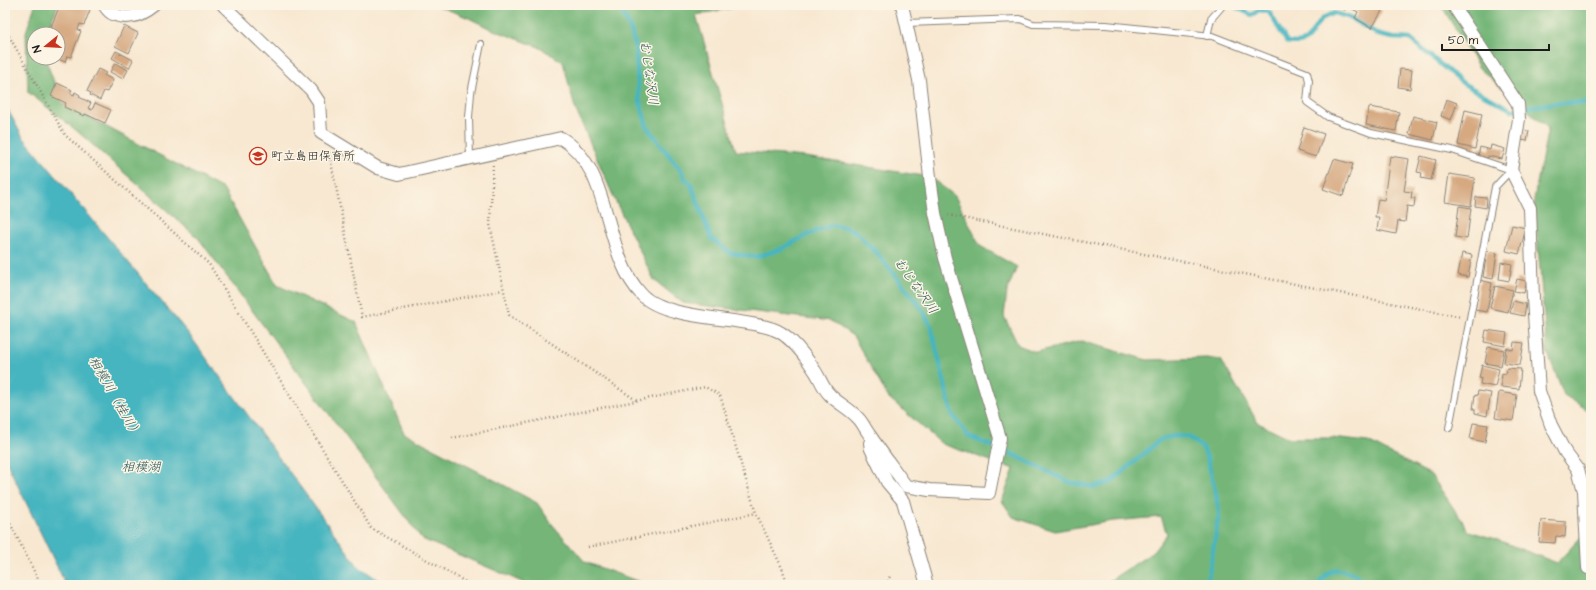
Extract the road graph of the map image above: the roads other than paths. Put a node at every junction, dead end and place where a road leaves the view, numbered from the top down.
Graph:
1 (104, 5) edge
2 (154, 5) edge
3 (224, 5) edge
4 (902, 5) edge
5 (1224, 5) edge
6 (1453, 5) edge
7 (906, 23) junction
8 (1206, 36) junction
9 (482, 44) dead end
10 (470, 158) junction
11 (1511, 170) junction
12 (1448, 428) dead end
13 (869, 434) junction
14 (1588, 568) dead end
15 (927, 585) edge

1 - 2 street
3 - 10 street
4 - 7 street
5 - 8 lane
6 - 11 street
7 - 8 lane
7 - 13 street
8 - 11 lane
9 - 10 lane
10 - 13 street
11 - 12 lane
11 - 14 street
13 - 15 street

